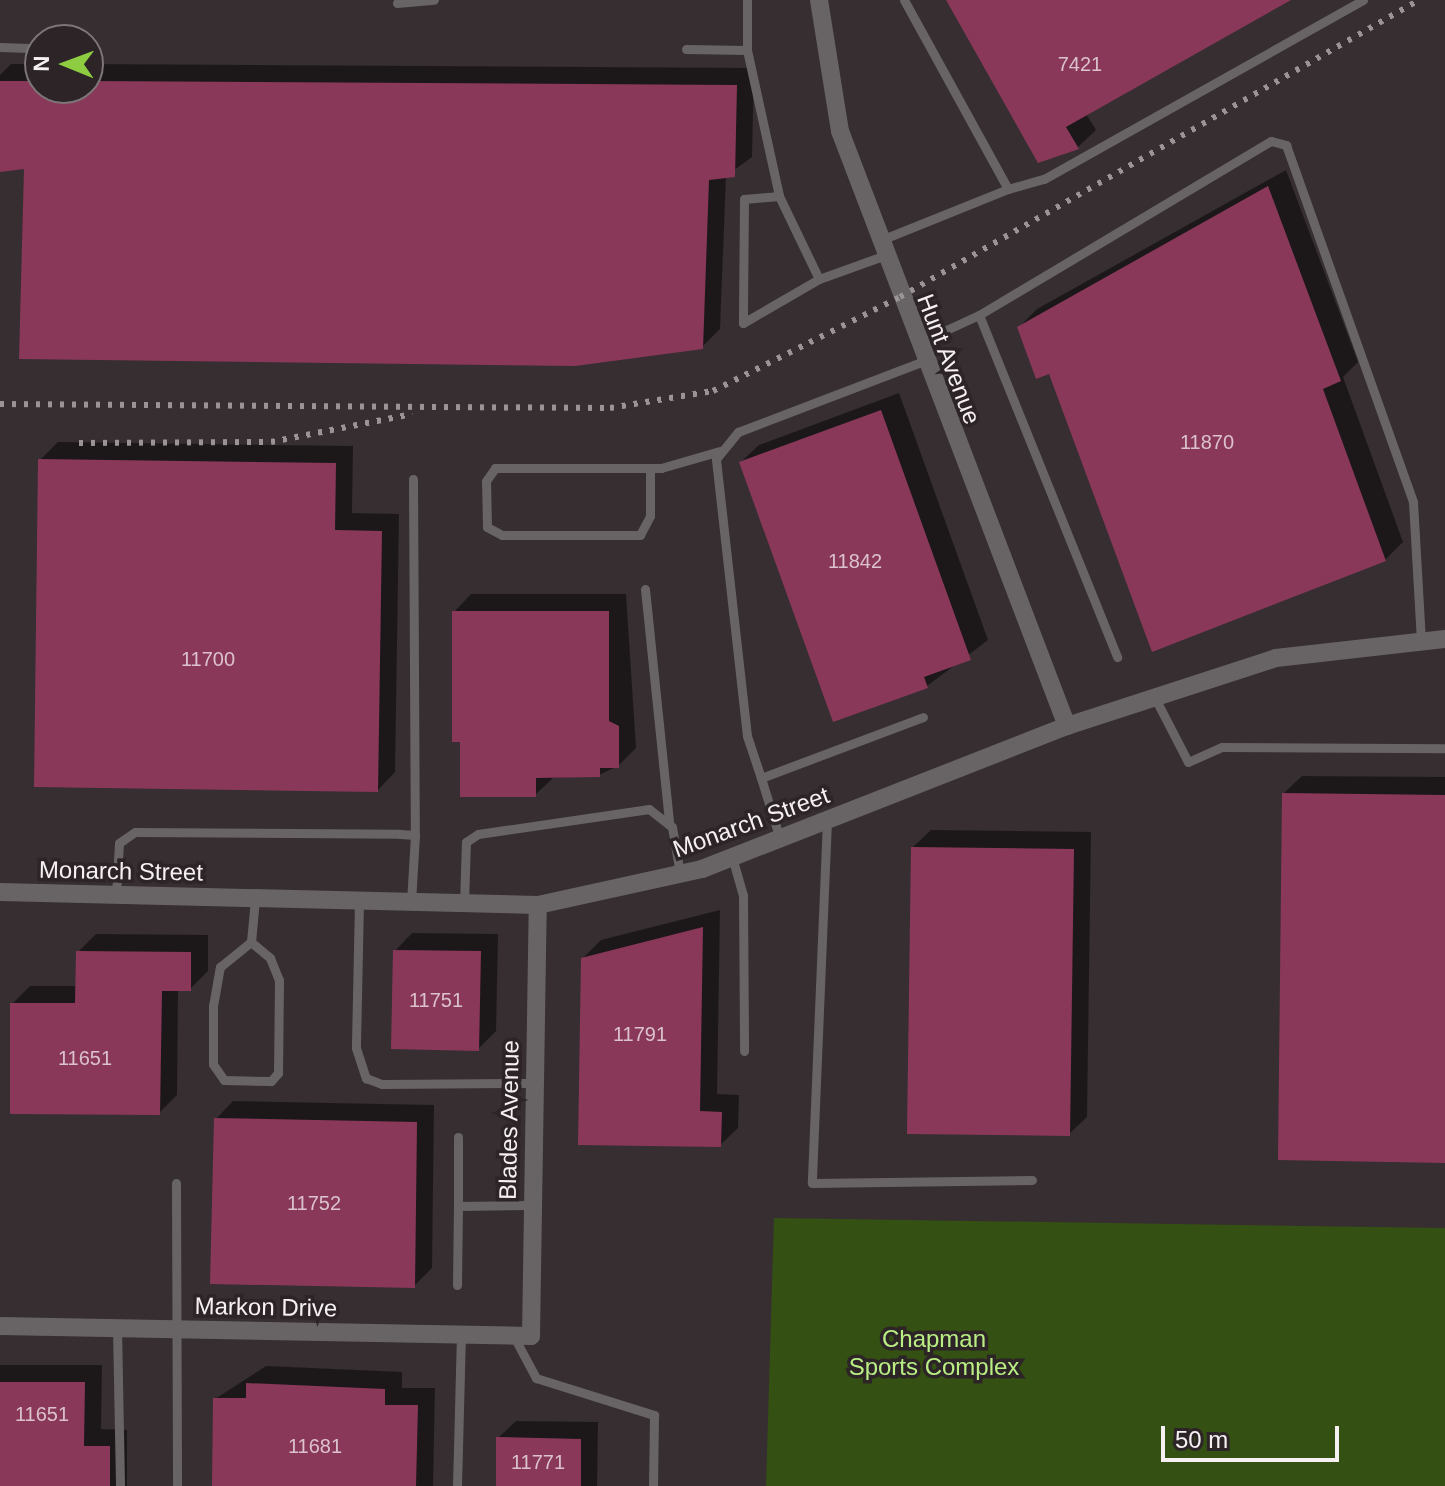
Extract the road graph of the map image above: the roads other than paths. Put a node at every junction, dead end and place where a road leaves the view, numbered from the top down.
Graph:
1 (434, 0) edge
2 (747, 0) edge
3 (819, 0) edge
4 (904, 0) edge
5 (1363, 0) edge
6 (397, 3) dead end
7 (0, 47) edge
8 (24, 48) edge
9 (686, 49) dead end
10 (747, 50) junction
11 (1008, 189) junction
12 (779, 196) junction
13 (881, 249) junction
14 (819, 279) junction
15 (979, 315) junction
16 (921, 352) junction
17 (720, 451) junction
18 (650, 469) junction
19 (413, 479) dead end
20 (645, 589) dead end
21 (1445, 639) edge
22 (1421, 641) junction
23 (1117, 657) dead end
24 (1155, 698) junction
25 (923, 717) dead end
26 (1067, 726) junction
27 (1445, 748) edge
28 (761, 778) junction
29 (827, 820) junction
30 (669, 822) junction
31 (415, 835) junction
32 (780, 839) junction
33 (732, 857) junction
34 (680, 874) junction
35 (0, 892) edge
36 (116, 895) junction
37 (255, 899) junction
38 (359, 901) junction
39 (411, 902) junction
40 (464, 904) junction
41 (538, 905) junction
42 (251, 942) junction
43 (744, 1051) dead end
44 (535, 1083) junction
45 (458, 1137) dead end
46 (1032, 1180) dead end
47 (176, 1183) dead end
48 (531, 1205) junction
49 (458, 1206) junction
50 (457, 1285) dead end
51 (0, 1326) edge
52 (117, 1328) junction
53 (176, 1329) junction
54 (461, 1334) junction
55 (522, 1336) junction
56 (120, 1486) edge
57 (177, 1486) edge
58 (457, 1486) edge
59 (653, 1486) edge

1 - 6 lane
2 - 10 lane
3 - 13 street, Hunt Avenue
4 - 11 lane
5 - 11 lane
7 - 8 lane
9 - 10 lane
10 - 12 lane
11 - 13 lane
12 - 14 lane
12 - 14 lane
13 - 14 lane
13 - 16 street, Hunt Avenue
15 - 16 lane
15 - 22 lane
15 - 23 lane
16 - 17 lane
16 - 26 street, Hunt Avenue
17 - 18 lane
17 - 28 lane
18 - 18 lane
19 - 31 lane
20 - 30 lane
21 - 22 street, Monarch Street
22 - 24 street, Monarch Street
24 - 26 street, Monarch Street
24 - 27 lane
25 - 28 lane
26 - 29 street, Monarch Street
28 - 32 lane
29 - 32 street, Monarch Street
29 - 46 lane
30 - 34 lane
30 - 40 lane
31 - 36 lane
31 - 39 lane
32 - 33 street, Monarch Street
33 - 34 street, Monarch Street
33 - 43 lane
34 - 41 street, Monarch Street
35 - 36 street, Monarch Street
36 - 37 street, Monarch Street
37 - 38 street, Monarch Street
37 - 42 lane
38 - 39 street, Monarch Street
38 - 44 lane
39 - 40 street, Monarch Street
40 - 41 street, Monarch Street
41 - 44 street, Blades Avenue
42 - 42 lane
44 - 48 street, Blades Avenue
45 - 49 lane
47 - 53 lane
48 - 49 lane
48 - 55 street, Blades Avenue
49 - 50 lane
51 - 52 street, Markon Drive
52 - 53 street, Markon Drive
52 - 56 lane
53 - 54 street, Markon Drive
53 - 57 lane
54 - 55 street, Markon Drive
54 - 58 lane
55 - 59 lane

